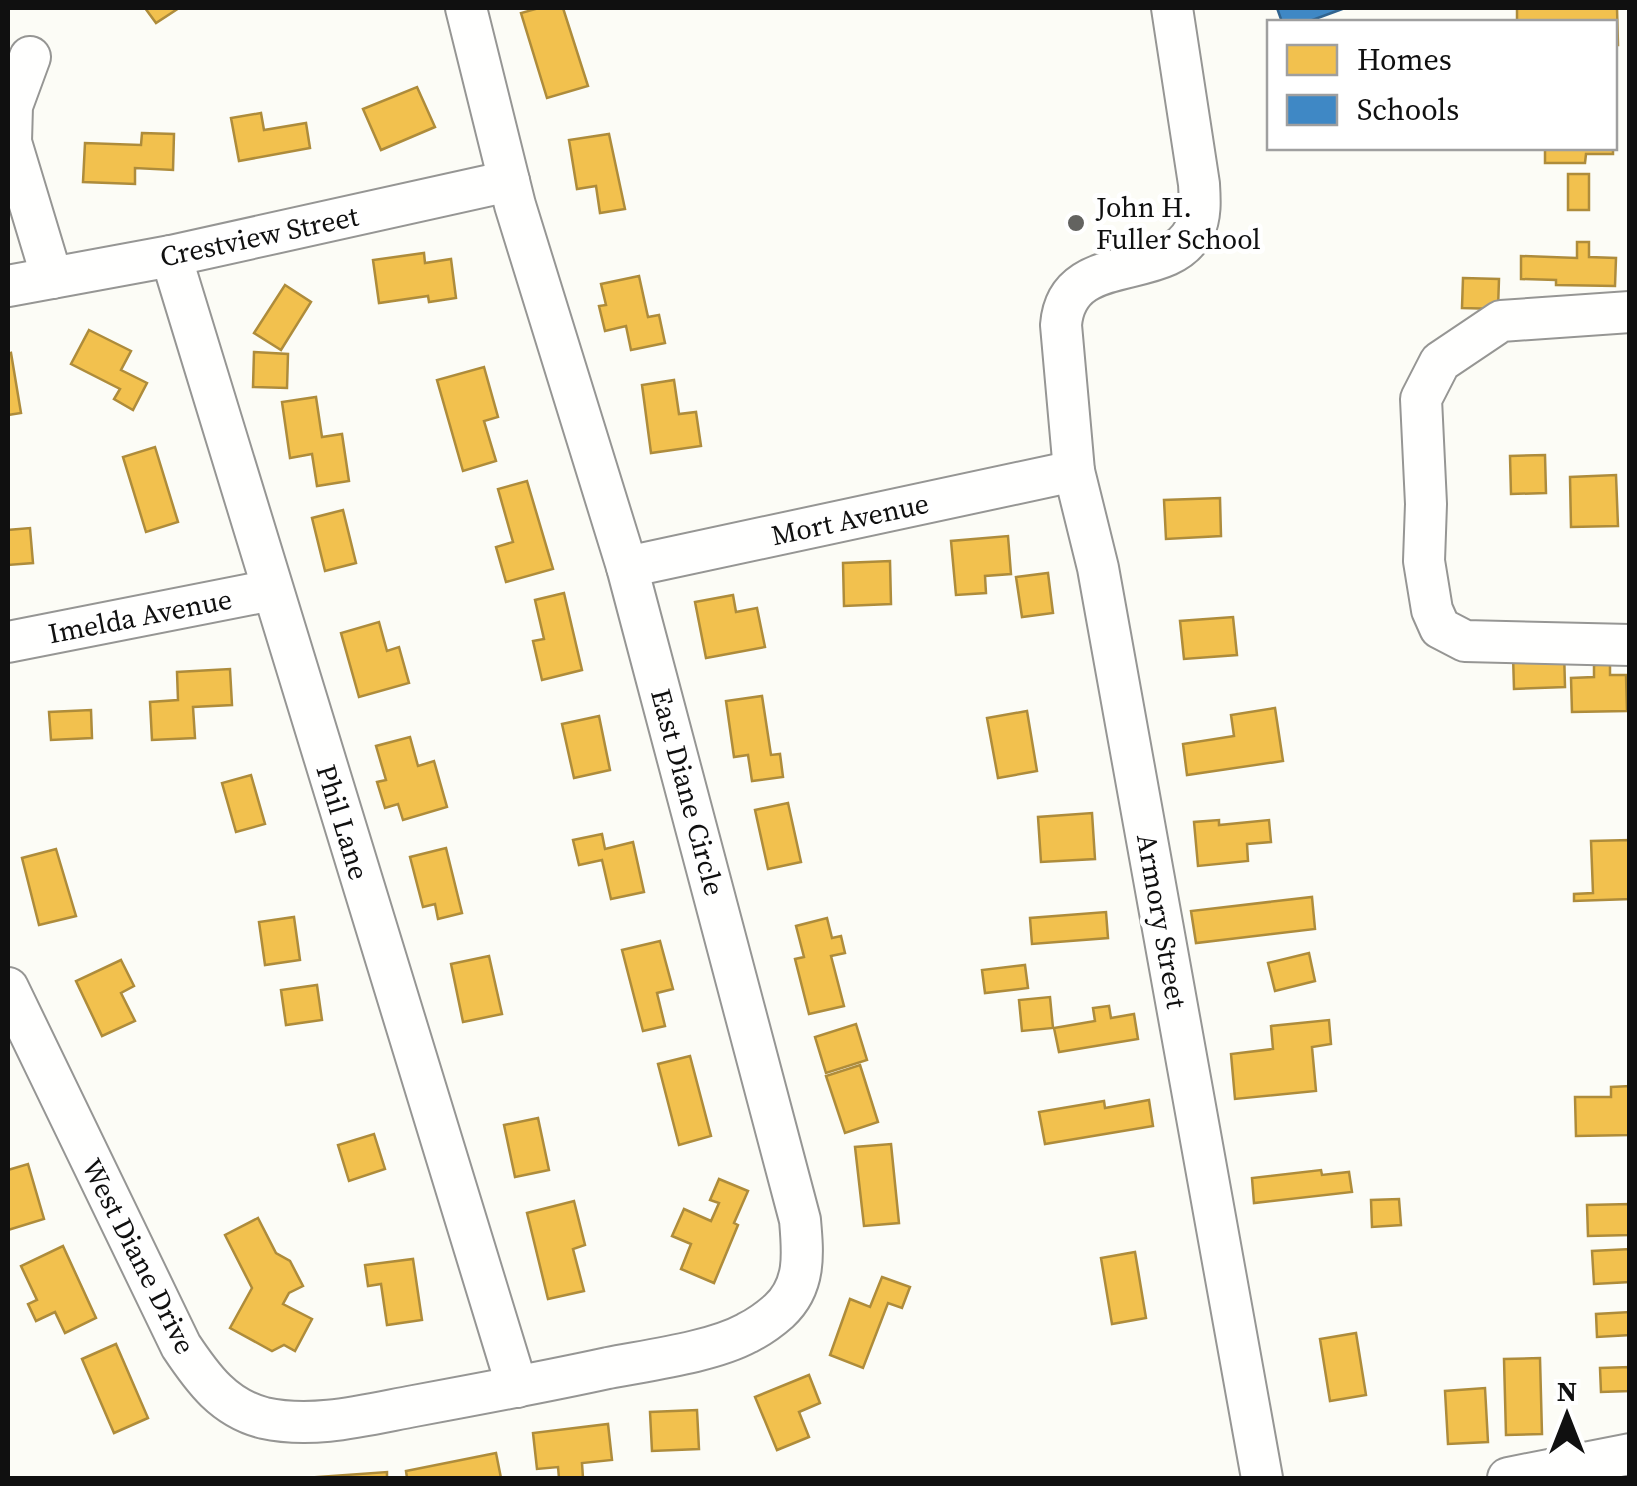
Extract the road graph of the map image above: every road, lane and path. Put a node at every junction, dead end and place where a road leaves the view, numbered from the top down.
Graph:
1 (466, 8) edge
2 (1172, 8) edge
3 (30, 57) dead end
4 (509, 181) junction
5 (171, 256) junction
6 (52, 278) junction
7 (8, 286) edge
8 (1630, 312) edge
9 (1074, 470) junction
10 (627, 567) junction
11 (272, 590) junction
12 (8, 642) edge
13 (1630, 645) edge
14 (8, 988) edge
15 (517, 1387) junction
16 (350, 1418) joint
17 (1630, 1454) edge
18 (1262, 1478) edge
19 (1508, 1478) edge

1 - 4 street, East Diane Circle
2 - 9 street, Armory Street
3 - 6 street
4 - 5 street, Crestview Street
4 - 10 street, East Diane Circle
5 - 6 street, Crestview Street
5 - 11 street, Phil Lane
6 - 7 street, Crestview Street
8 - 13 street
9 - 10 street, Mort Avenue
9 - 18 street, Armory Street
10 - 15 street, East Diane Circle
11 - 12 street, Imelda Avenue
11 - 15 street, Phil Lane
14 - 16 street, West Diane Drive
15 - 16 street, East Diane Circle
17 - 19 street

